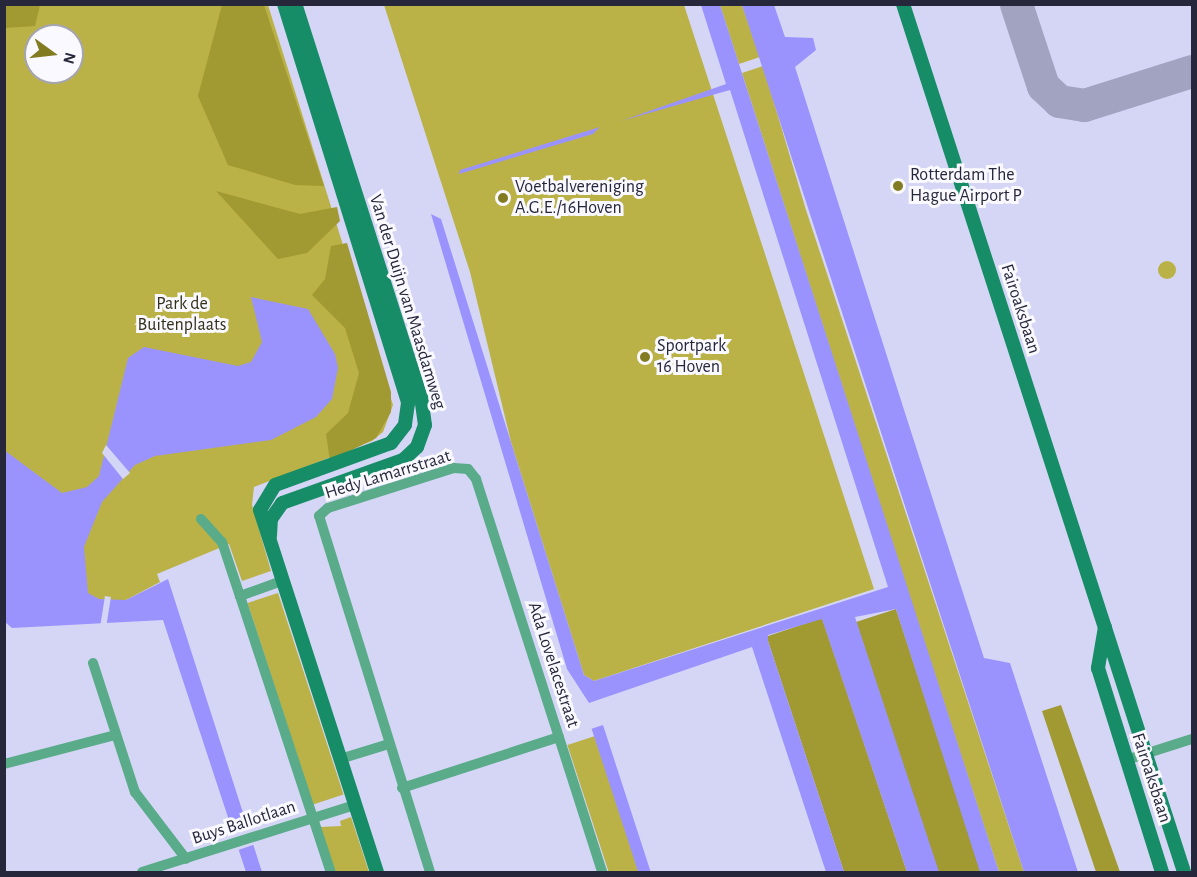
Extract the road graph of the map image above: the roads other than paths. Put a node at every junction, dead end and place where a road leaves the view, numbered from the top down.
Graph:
1 (284, 4) edge
2 (295, 4) edge
3 (903, 4) edge
4 (468, 469) joint
5 (201, 519) dead end
6 (274, 556) junction
7 (282, 581) junction
8 (240, 596) junction
9 (1105, 625) junction
10 (93, 663) dead end
11 (115, 735) junction
12 (559, 737) junction
13 (1192, 742) edge
14 (389, 744) junction
15 (1146, 754) junction
16 (340, 759) junction
17 (1126, 760) junction
18 (4, 764) edge
19 (402, 788) junction
20 (355, 805) junction
21 (313, 818) junction
22 (186, 859) junction
23 (164, 869) edge
24 (142, 873) edge
25 (331, 873) edge
26 (376, 873) edge
27 (430, 873) edge
28 (602, 873) edge
29 (1162, 873) edge
30 (1184, 873) edge

1 - 6 street, Van der Duijn van Maasdamweg
2 - 6 street, Van der Duijn van Maasdamweg
3 - 9 street, Fairoaksbaan
4 - 12 street, Ada Lovelacestraat
4 - 14 street, Hedy Lamarrstraat
5 - 8 street
6 - 7 street, Van der Duijn van Maasdamweg
7 - 8 street
7 - 16 street, Van der Duijn van Maasdamweg
8 - 21 street
9 - 15 street, Fairoaksbaan
9 - 17 street, Fairoaksbaan
10 - 11 street
11 - 18 street
11 - 22 street
12 - 19 street
12 - 28 street, Ada Lovelacestraat
13 - 15 street
14 - 16 street
14 - 19 street
15 - 17 street
15 - 30 street, Fairoaksbaan
16 - 20 street, Van der Duijn van Maasdamweg
17 - 29 street, Fairoaksbaan
19 - 27 street
20 - 21 street, Buys Ballotlaan
20 - 26 street, Van der Duijn van Maasdamweg
21 - 22 street, Buys Ballotlaan
21 - 25 street
22 - 23 street, Buys Ballotlaan
23 - 24 street, Buys Ballotlaan

